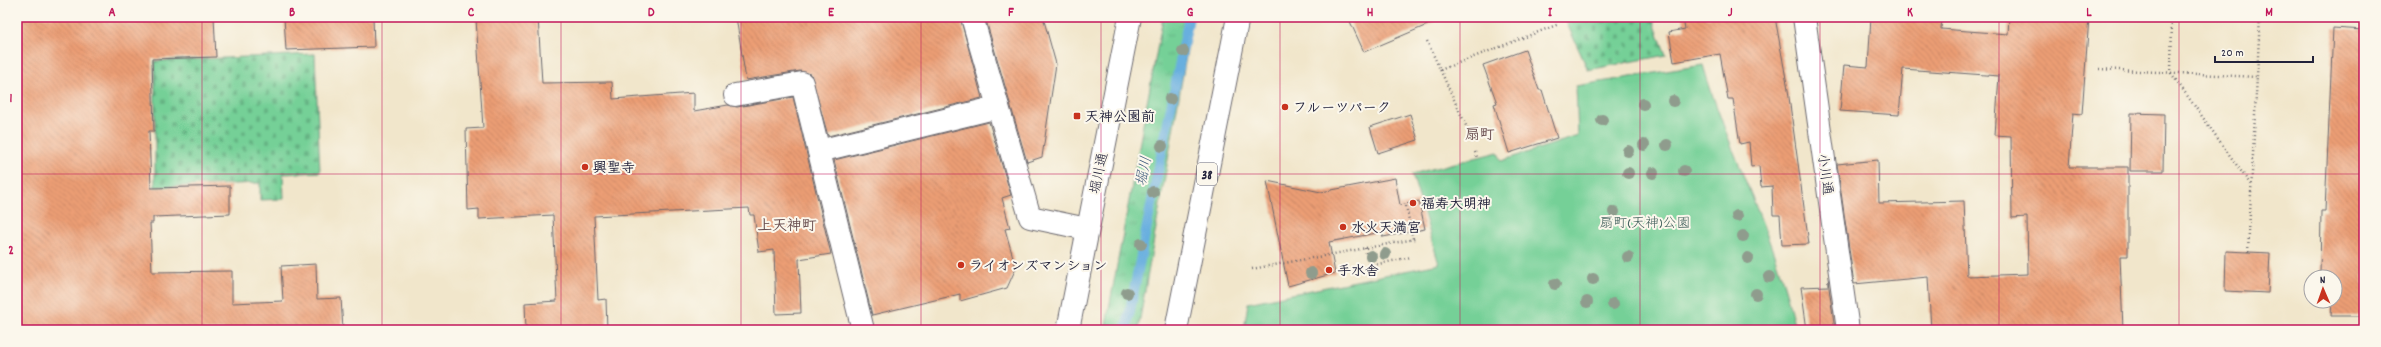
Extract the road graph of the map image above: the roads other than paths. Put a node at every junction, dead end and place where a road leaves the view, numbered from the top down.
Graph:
1 (972, 17) edge
2 (1130, 17) edge
3 (1238, 17) edge
4 (1804, 17) edge
5 (735, 95) dead end
6 (998, 107) junction
7 (819, 151) junction
8 (1087, 229) junction
9 (863, 330) edge
10 (1068, 330) edge
11 (1176, 330) edge
12 (1848, 330) edge

1 - 6 main road
2 - 8 main road, 堀川通
3 - 11 main road, 38
4 - 12 main road, 小川通
5 - 7 main road
6 - 7 main road
6 - 8 main road
7 - 9 main road
8 - 10 main road, 堀川通

